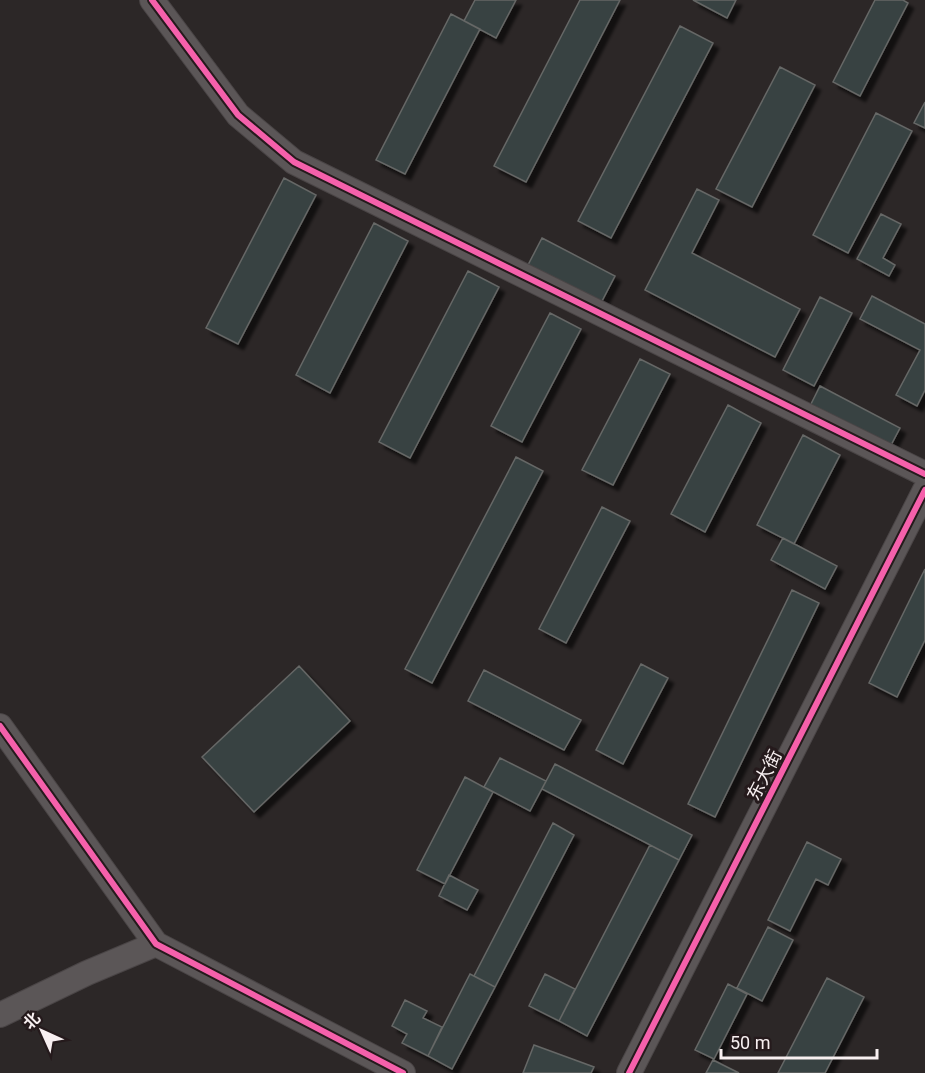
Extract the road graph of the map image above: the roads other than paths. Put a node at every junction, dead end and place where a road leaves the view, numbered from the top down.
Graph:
1 (152, 0) edge
2 (925, 474) edge
3 (925, 490) edge
4 (920, 514) edge
5 (0, 726) edge
6 (156, 944) junction
7 (0, 1015) edge
8 (403, 1073) edge
9 (629, 1073) edge

1 - 2 street
3 - 4 street, 东大街
4 - 9 street, 东大街
5 - 6 street
6 - 7 street
6 - 8 street

